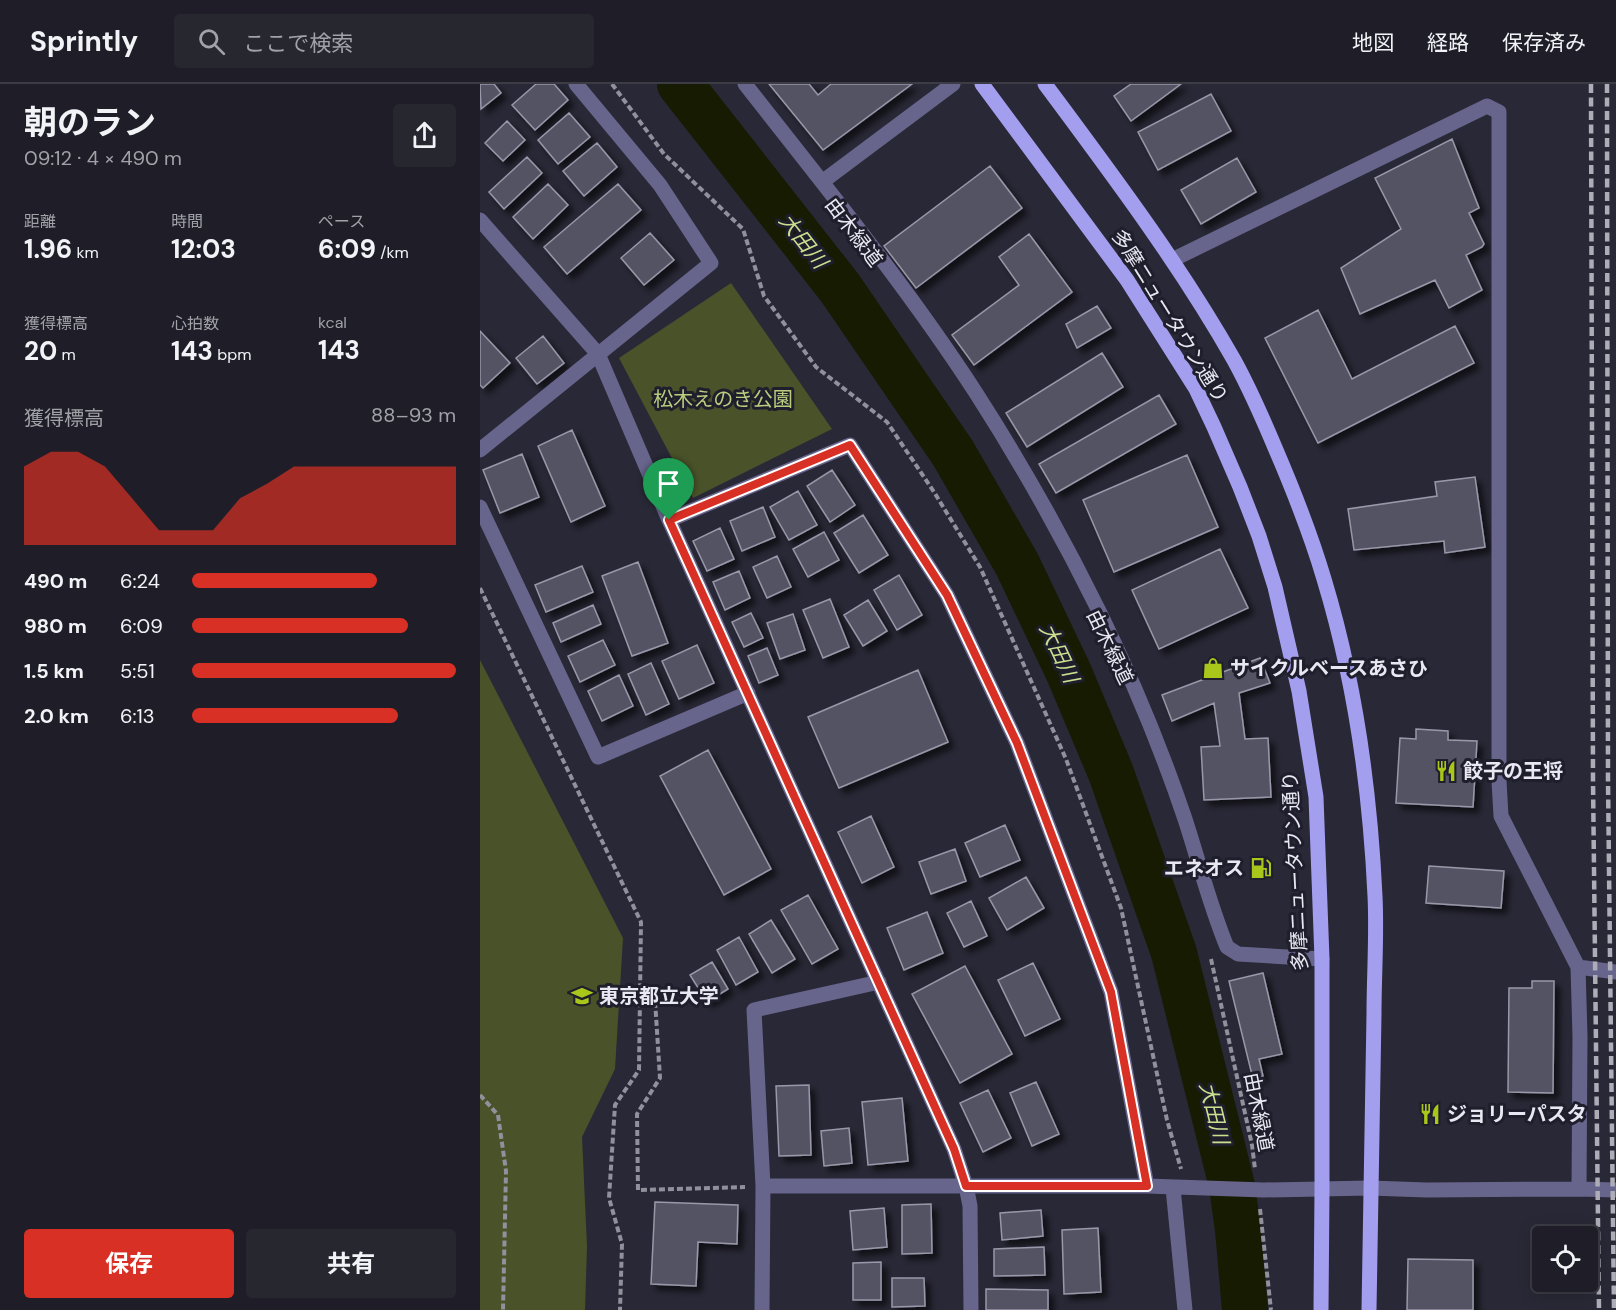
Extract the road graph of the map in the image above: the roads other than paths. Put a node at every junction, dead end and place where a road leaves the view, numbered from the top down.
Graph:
1 (576, 84) edge
2 (745, 84) edge
3 (954, 84) edge
4 (982, 84) edge
5 (1045, 84) edge
6 (822, 182) junction
7 (480, 220) edge
8 (1172, 260) junction
9 (598, 354) junction
10 (480, 450) edge
11 (480, 507) edge
12 (669, 520) junction
13 (748, 693) junction
14 (1322, 959) junction
15 (1578, 967) junction
16 (1616, 972) edge
17 (879, 982) junction
18 (763, 1186) junction
19 (966, 1186) junction
20 (1147, 1186) junction
21 (1173, 1188) junction
22 (1370, 1188) junction
23 (1322, 1189) junction
24 (1579, 1189) junction
25 (1616, 1190) edge
26 (762, 1310) edge
27 (971, 1310) edge
28 (1185, 1310) edge
29 (1321, 1310) edge
30 (1369, 1310) edge

1 - 9 street
2 - 6 street
3 - 6 street
4 - 14 main road, 多摩ニュータウン通り
5 - 8 main road, 多摩ニュータウン通り
6 - 14 street
7 - 9 street
8 - 15 street
8 - 22 main road, 多摩ニュータウン通り
9 - 10 street
9 - 12 street
11 - 13 street
12 - 13 street
12 - 20 street
13 - 17 street
14 - 23 main road, 多摩ニュータウン通り
15 - 16 street
15 - 24 street
17 - 18 street
17 - 19 street
18 - 19 street
18 - 26 street
19 - 20 street
19 - 27 street
20 - 21 street
21 - 23 street
21 - 28 street
22 - 23 street
22 - 24 street
22 - 30 main road, 多摩ニュータウン通り
23 - 29 main road, 多摩ニュータウン通り
24 - 25 street

